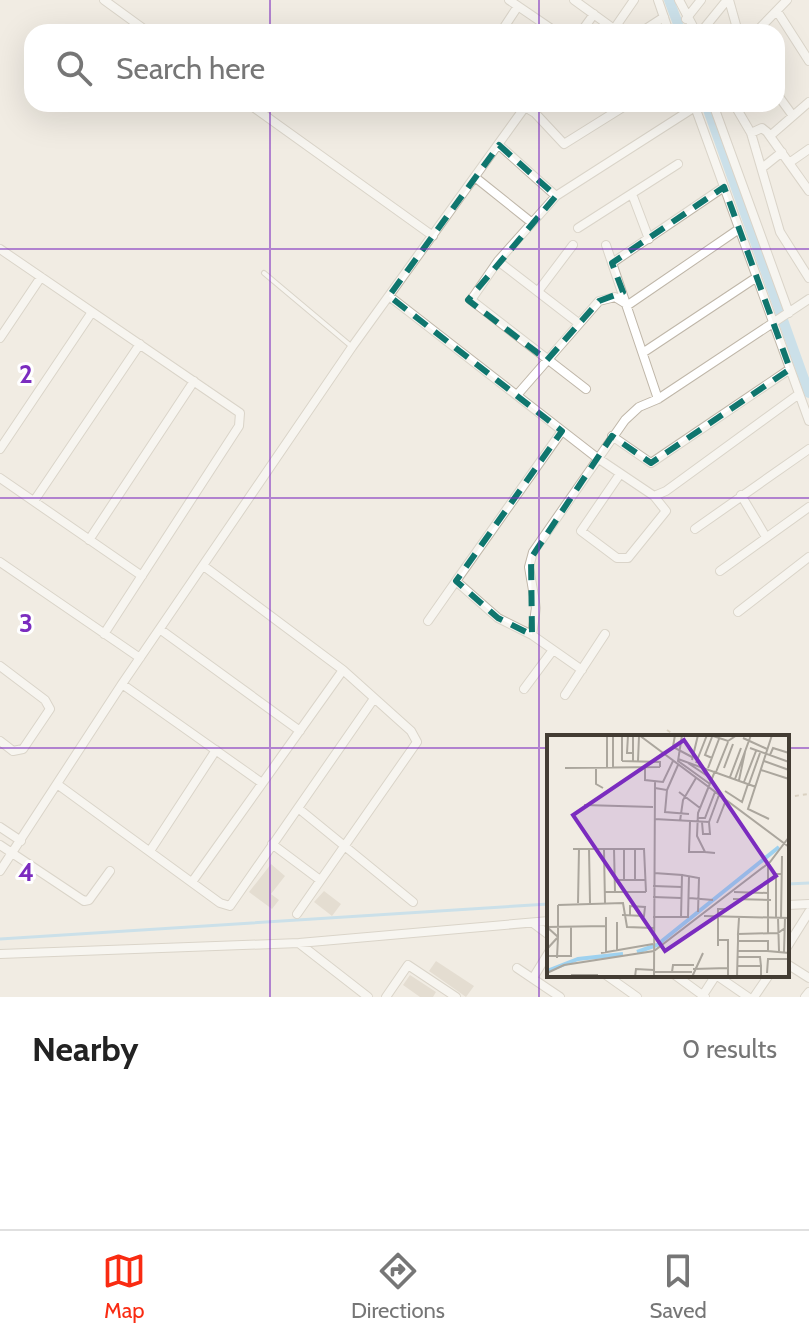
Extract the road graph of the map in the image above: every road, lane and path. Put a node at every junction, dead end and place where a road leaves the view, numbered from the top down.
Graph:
1 (104, 0) edge
2 (509, 0) edge
3 (574, 0) edge
4 (634, 0) edge
5 (658, 0) edge
6 (679, 0) edge
7 (701, 0) edge
8 (728, 0) edge
9 (787, 0) edge
10 (518, 6) junction
11 (777, 11) junction
12 (594, 14) junction
13 (664, 17) junction
14 (686, 19) junction
15 (137, 24) edge
16 (506, 24) edge
17 (542, 24) edge
18 (587, 24) edge
19 (609, 24) edge
20 (620, 24) edge
21 (653, 24) edge
22 (666, 24) edge
23 (691, 24) edge
24 (706, 24) edge
25 (736, 24) edge
26 (764, 24) edge
27 (809, 61) edge
28 (809, 102) edge
29 (785, 105) edge
30 (260, 112) edge
31 (518, 112) edge
32 (615, 112) edge
33 (683, 112) edge
34 (697, 112) edge
35 (716, 112) edge
36 (739, 112) edge
37 (535, 113) edge
38 (793, 116) junction
39 (751, 133) junction
40 (770, 136) junction
41 (499, 145) junction
42 (809, 149) edge
43 (782, 152) junction
44 (789, 163) junction
45 (678, 164) dead end
46 (762, 168) junction
47 (476, 178) junction
48 (724, 187) junction
49 (809, 191) edge
50 (632, 194) junction
51 (556, 196) junction
52 (531, 222) junction
53 (578, 228) dead end
54 (739, 229) junction
55 (433, 236) junction
56 (649, 239) junction
57 (573, 245) dead end
58 (606, 245) dead end
59 (0, 249) edge
60 (498, 261) junction
61 (612, 263) junction
62 (264, 273) dead end
63 (41, 277) junction
64 (757, 277) junction
65 (809, 278) edge
66 (539, 290) junction
67 (389, 296) junction
68 (809, 299) edge
69 (628, 305) junction
70 (92, 312) junction
71 (787, 314) junction
72 (774, 321) junction
73 (577, 322) junction
74 (0, 338) edge
75 (140, 344) junction
76 (352, 347) junction
77 (644, 352) junction
78 (547, 360) junction
79 (790, 369) junction
80 (194, 381) junction
81 (586, 389) dead end
82 (799, 394) junction
83 (517, 395) junction
84 (658, 399) junction
85 (809, 421) edge
86 (562, 431) junction
87 (612, 436) junction
88 (0, 449) edge
89 (809, 449) edge
90 (596, 457) junction
91 (620, 474) junction
92 (0, 478) edge
93 (741, 495) junction
94 (654, 496) junction
95 (34, 501) junction
96 (809, 507) edge
97 (695, 529) dead end
98 (766, 537) junction
99 (89, 540) junction
100 (809, 557) edge
101 (0, 562) edge
102 (205, 567) junction
103 (720, 571) dead end
104 (142, 576) junction
105 (456, 581) junction
106 (738, 612) dead end
107 (428, 621) dead end
108 (161, 630) junction
109 (104, 634) junction
110 (605, 634) dead end
111 (532, 635) junction
112 (553, 650) junction
113 (140, 658) junction
114 (0, 666) edge
115 (343, 670) junction
116 (582, 670) junction
117 (122, 684) junction
118 (524, 689) dead end
119 (565, 695) dead end
120 (373, 700) junction
121 (667, 730) dead end
122 (300, 731) junction
123 (674, 735) edge
124 (0, 741) edge
125 (216, 750) junction
126 (262, 783) junction
127 (57, 784) junction
128 (809, 794) edge
129 (789, 797) edge
130 (298, 808) junction
131 (0, 827) edge
132 (21, 841) junction
133 (272, 844) junction
134 (343, 844) junction
135 (0, 845) edge
136 (150, 851) junction
137 (12, 853) junction
138 (0, 871) edge
139 (110, 871) dead end
140 (320, 880) junction
141 (192, 882) junction
142 (413, 902) dead end
143 (809, 904) edge
144 (789, 905) edge
145 (809, 912) edge
146 (297, 914) dead end
147 (547, 921) edge
148 (532, 923) junction
149 (547, 934) edge
150 (299, 943) junction
151 (789, 944) edge
152 (0, 954) edge
153 (547, 955) edge
154 (789, 965) edge
155 (517, 968) dead end
156 (609, 977) edge
157 (678, 977) edge
158 (715, 977) edge
159 (719, 977) edge
160 (768, 977) edge
161 (533, 978) junction
162 (809, 978) edge
163 (809, 992) edge
164 (704, 996) edge
165 (368, 997) edge
166 (386, 997) edge
167 (456, 997) edge
168 (560, 997) edge
169 (637, 997) edge
170 (748, 997) edge
171 (754, 997) edge
172 (805, 997) edge

1 - 15 street
2 - 10 street
3 - 12 street
4 - 20 street
5 - 13 street
6 - 14 street
7 - 14 street
8 - 24 street
8 - 25 street
9 - 11 street
10 - 16 street
10 - 17 street
11 - 26 street
11 - 27 street
12 - 18 street
12 - 19 street
13 - 21 street
13 - 22 street
14 - 23 street
28 - 38 street
29 - 38 street
30 - 55 street
31 - 41 street
32 - 37 street
33 - 51 street
34 - 48 street
35 - 71 street
36 - 39 street
38 - 40 street
39 - 40 street
39 - 46 street
40 - 43 street
41 - 47 street
41 - 51 street
42 - 44 street
43 - 44 street
43 - 46 street
44 - 49 street
45 - 50 street
46 - 65 street
47 - 52 street
47 - 55 street
48 - 54 street
48 - 56 street
50 - 53 street
50 - 56 street
51 - 52 street
52 - 60 street
54 - 64 street
54 - 69 street
55 - 67 street
56 - 61 street
57 - 66 street
58 - 61 street
59 - 63 street
60 - 66 street
60 - 78 street
61 - 69 street
62 - 76 lane
63 - 70 street
63 - 74 street
64 - 72 street
64 - 77 street
66 - 73 street
67 - 76 street
67 - 83 street
68 - 71 street
69 - 73 street
69 - 77 street
70 - 75 street
70 - 88 street
71 - 72 street
72 - 79 street
72 - 84 street
73 - 78 street
75 - 80 street
75 - 95 street
76 - 102 street
77 - 84 street
78 - 81 street
78 - 83 street
79 - 82 street
79 - 87 street
80 - 99 street
80 - 104 street
82 - 85 street
82 - 94 street
83 - 86 street
84 - 87 street
86 - 90 street
86 - 105 street
87 - 90 street
89 - 93 street
90 - 91 street
90 - 111 street
91 - 94 street
91 - 94 street
92 - 95 street
93 - 97 street
93 - 98 street
95 - 99 street
96 - 98 street
98 - 103 street
99 - 104 street
100 - 106 street
101 - 109 street
102 - 108 street
102 - 115 street
104 - 109 street
105 - 107 street
105 - 111 street
108 - 113 street
108 - 122 street
109 - 113 street
110 - 116 street
111 - 112 street
112 - 116 street
112 - 118 street
113 - 117 street
114 - 124 street
115 - 120 street
115 - 122 street
116 - 119 street
117 - 125 street
117 - 127 street
120 - 130 street
120 - 134 street
121 - 123 path
122 - 126 street
125 - 126 street
125 - 136 street
126 - 141 street
127 - 132 street
127 - 136 street
128 - 129 path
130 - 133 street
130 - 134 street
131 - 132 street
132 - 137 street
133 - 140 street
133 - 141 street
134 - 140 street
134 - 142 street
135 - 137 street
136 - 141 street
137 - 138 street
137 - 139 street
140 - 146 street
143 - 144 street
145 - 151 street
147 - 148 street
148 - 149 street
148 - 150 street
150 - 152 street
150 - 165 street
153 - 161 street
154 - 162 street
155 - 161 street
156 - 169 street
157 - 164 street
158 - 164 street
159 - 170 street
160 - 171 street
161 - 168 street
163 - 172 street
166 - 167 street

